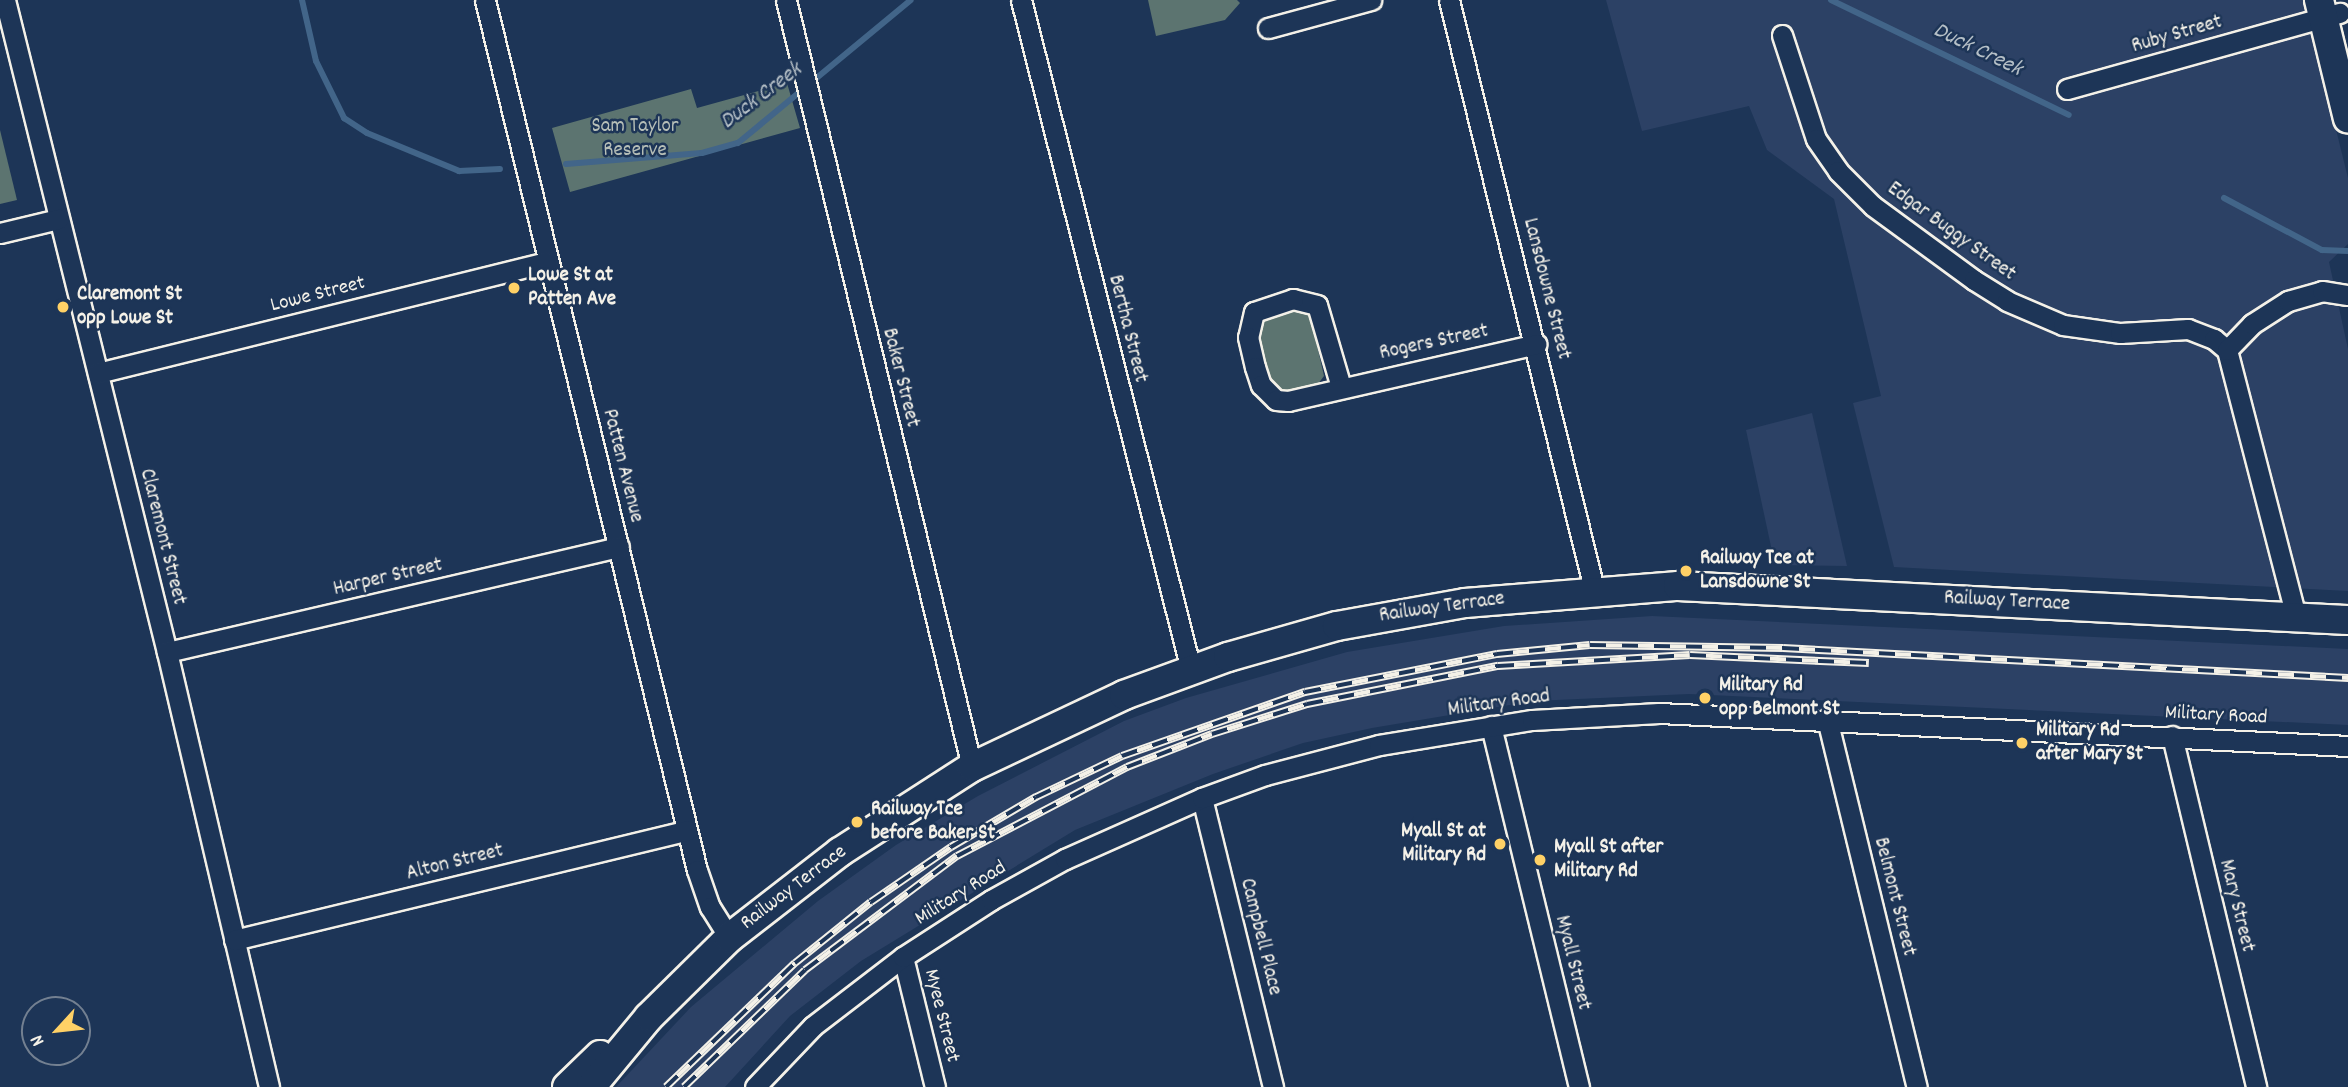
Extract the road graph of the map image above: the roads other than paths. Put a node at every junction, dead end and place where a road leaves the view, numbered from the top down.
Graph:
1 (5, 0) edge
2 (485, 0) edge
3 (786, 0) edge
4 (1021, 0) edge
5 (1371, 0) edge
6 (1450, 0) edge
7 (2330, 8) edge
8 (1268, 28) dead end
9 (1782, 35) dead end
10 (2348, 47) edge
11 (2067, 89) dead end
12 (2348, 118) edge
13 (58, 219) junction
14 (0, 233) edge
15 (548, 262) junction
16 (2348, 295) edge
17 (1537, 344) junction
18 (2227, 350) junction
19 (98, 373) junction
20 (1341, 387) junction
21 (619, 547) junction
22 (1594, 589) junction
23 (2297, 616) junction
24 (2348, 620) edge
25 (167, 652) junction
26 (1191, 670) junction
27 (1827, 719) junction
28 (1491, 726) junction
29 (2172, 736) junction
30 (2348, 746) edge
31 (972, 767) junction
32 (1202, 798) junction
33 (687, 830) junction
34 (729, 938) junction
35 (234, 940) junction
36 (903, 957) junction
37 (649, 1017) junction
38 (269, 1087) edge
39 (567, 1087) edge
40 (591, 1087) edge
41 (755, 1087) edge
42 (935, 1087) edge
43 (1273, 1087) edge
44 (1579, 1087) edge
45 (1917, 1087) edge
46 (2256, 1087) edge

1 - 13 street, Claremont Street
2 - 15 street, Patten Avenue
3 - 31 street, Baker Street
4 - 26 street, Bertha Street
5 - 8 street
6 - 17 street, Lansdowne Street
7 - 10 main road
7 - 11 street, Ruby Street
7 - 12 main road
9 - 18 street, Edgar Buggy Street
13 - 14 street
13 - 19 street, Claremont Street
15 - 19 street, Lowe Street
15 - 21 street, Patten Avenue
16 - 18 street
17 - 20 street, Rogers Street
17 - 22 street, Lansdowne Street
18 - 23 street
19 - 25 street, Claremont Street
20 - 20 street, Rogers Street
21 - 25 street, Harper Street
21 - 33 street, Patten Avenue
22 - 23 main road, Railway Terrace
22 - 26 main road, Railway Terrace
23 - 24 main road, Railway Terrace
25 - 35 street, Claremont Street
26 - 31 main road, Railway Terrace
27 - 28 street, Military Road
27 - 29 street, Military Road
27 - 45 street, Belmont Street
28 - 32 street, Military Road
28 - 44 street, Myall Street
29 - 30 street, Military Road
29 - 46 street, Mary Street
31 - 34 main road, Railway Terrace
32 - 36 street, Military Road
32 - 43 street, Campbell Place
33 - 34 street, Patten Avenue
33 - 35 street, Alton Street
34 - 37 main road, Railway Terrace
35 - 38 street, Claremont Street
36 - 41 street, Military Road
36 - 42 street, Myee Street
37 - 39 main road, Railway Terrace
37 - 40 main road, Railway Terrace

